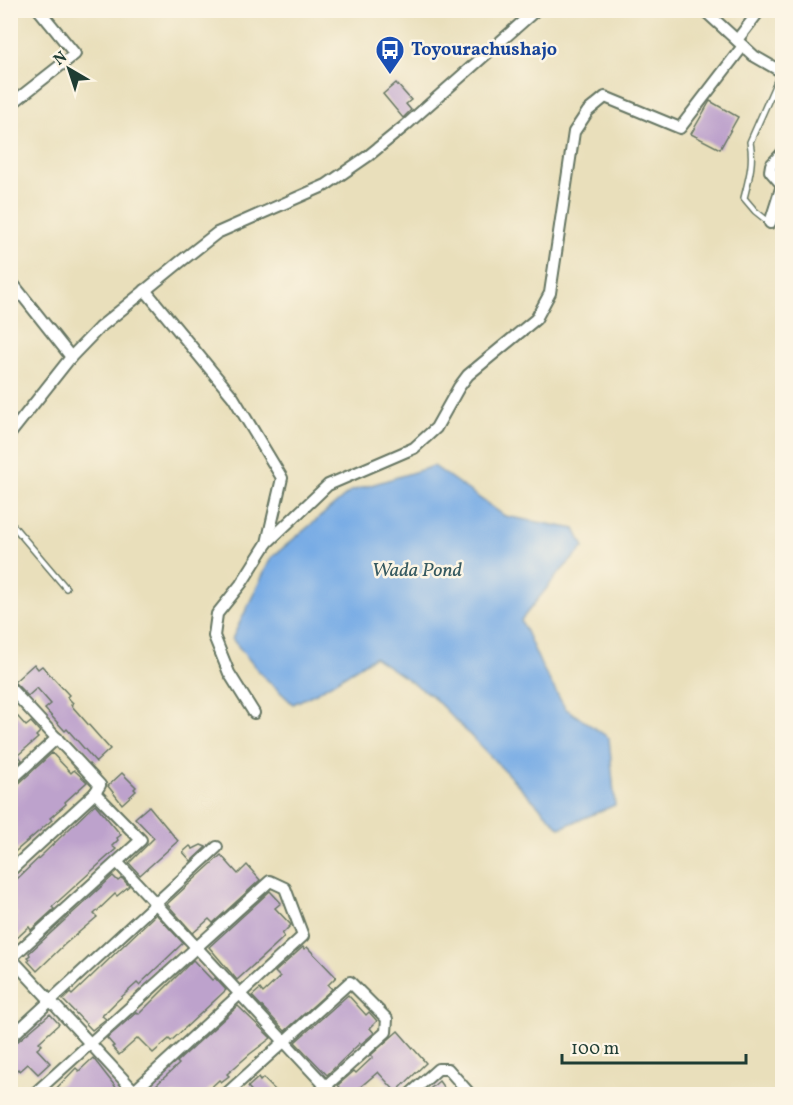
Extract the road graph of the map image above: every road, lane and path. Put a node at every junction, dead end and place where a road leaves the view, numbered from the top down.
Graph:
1 (39, 10) edge
2 (536, 10) edge
3 (704, 10) edge
4 (760, 10) edge
5 (740, 43) junction
6 (782, 72) edge
7 (10, 105) edge
8 (783, 153) edge
9 (770, 224) joint
10 (10, 280) edge
11 (145, 290) junction
12 (71, 357) junction
13 (10, 434) edge
14 (10, 522) edge
15 (267, 543) junction
16 (66, 588) dead end
17 (11, 689) edge
18 (254, 713) dead end
19 (57, 738) junction
20 (10, 781) edge
21 (95, 793) junction
22 (217, 847) dead end
23 (118, 863) junction
24 (10, 871) edge
25 (156, 904) junction
26 (196, 947) junction
27 (11, 958) edge
28 (240, 994) junction
29 (51, 1001) junction
30 (10, 1038) edge
31 (284, 1041) junction
32 (90, 1043) junction
33 (325, 1092) edge
34 (134, 1094) edge
35 (34, 1095) edge
36 (226, 1095) edge
37 (410, 1095) edge
38 (470, 1095) edge

1 - 7 street
2 - 11 street
3 - 5 street
4 - 5 street
5 - 6 street
5 - 15 street
6 - 9 lane
8 - 9 street
10 - 12 street
11 - 12 street
11 - 15 street
12 - 13 street
14 - 16 lane
15 - 18 street
17 - 19 street
19 - 20 street
19 - 21 street
21 - 23 street
21 - 24 street
22 - 25 street
23 - 25 street
23 - 27 street
25 - 26 street
25 - 29 street
26 - 28 street
26 - 28 street
26 - 32 street
27 - 29 street
28 - 31 street
28 - 34 street
29 - 30 street
29 - 32 street
31 - 33 street
31 - 33 street
31 - 36 street
32 - 34 street
32 - 35 street
37 - 38 street

